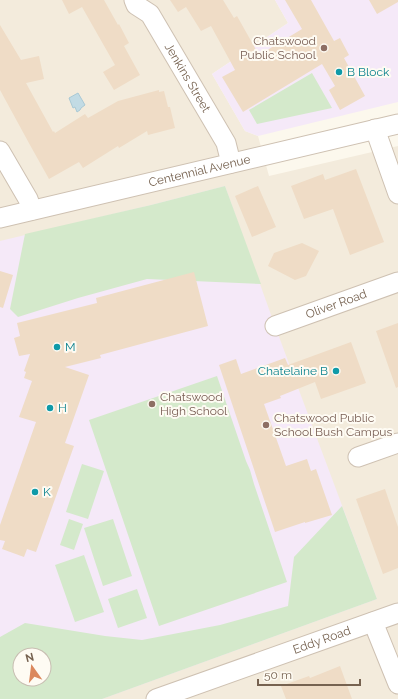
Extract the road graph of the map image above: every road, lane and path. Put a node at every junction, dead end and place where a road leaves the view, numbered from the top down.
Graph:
1 (134, 0) edge
2 (398, 124) edge
3 (375, 129) junction
4 (0, 151) edge
5 (231, 163) junction
6 (398, 194) edge
7 (32, 210) junction
8 (0, 218) edge
9 (398, 282) edge
10 (275, 326) dead end
11 (398, 443) edge
12 (358, 457) dead end
13 (398, 613) edge
14 (374, 622) junction
15 (398, 684) edge
16 (156, 699) edge

1 - 5 street, Jenkins Street
2 - 3 street, Centennial Avenue
3 - 5 street, Centennial Avenue
3 - 6 street
4 - 7 street
5 - 7 street, Centennial Avenue
7 - 8 street, Centennial Avenue
9 - 10 street, Oliver Road
11 - 12 street
13 - 14 street, Eddy Road
14 - 15 street
14 - 16 street, Eddy Road

